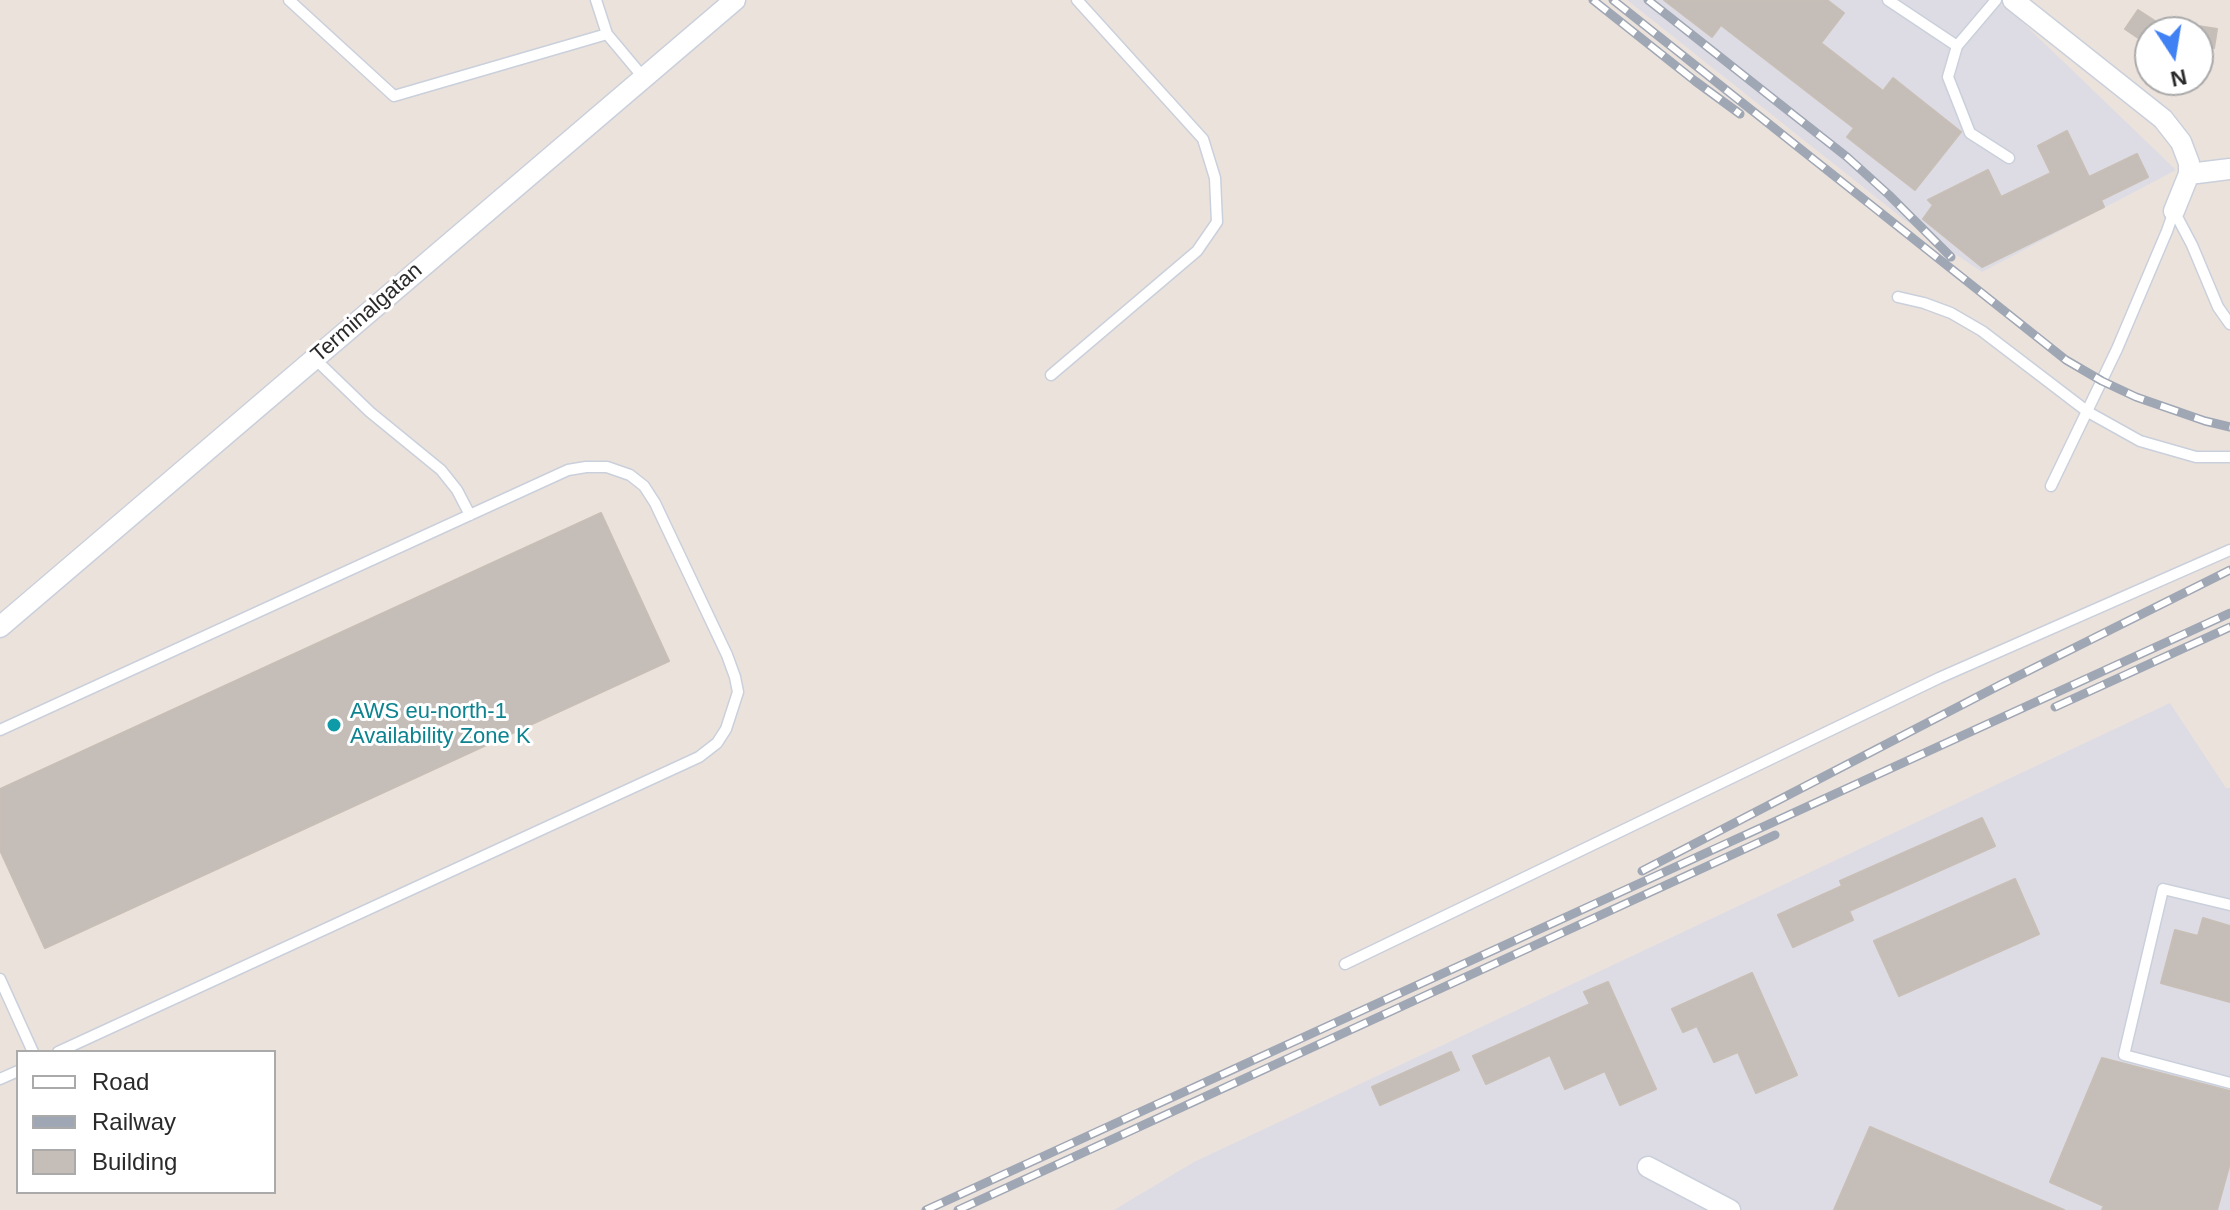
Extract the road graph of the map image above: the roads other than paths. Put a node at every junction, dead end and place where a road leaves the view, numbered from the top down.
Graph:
1 (289, 0) edge
2 (596, 0) edge
3 (735, 0) edge
4 (1077, 0) edge
5 (1888, 0) edge
6 (1996, 0) edge
7 (2013, 0) edge
8 (607, 34) junction
9 (1957, 46) junction
10 (643, 77) junction
11 (2009, 158) dead end
12 (2230, 169) edge
13 (2189, 174) junction
14 (2174, 211) junction
15 (1898, 297) dead end
16 (2230, 324) edge
17 (315, 359) junction
18 (1051, 375) dead end
19 (2088, 412) junction
20 (2230, 457) edge
21 (2051, 486) dead end
22 (470, 515) junction
23 (2230, 550) edge
24 (0, 627) edge
25 (0, 730) edge
26 (2230, 905) edge
27 (1345, 964) dead end
28 (0, 979) edge
29 (32, 1050) edge
30 (62, 1050) edge
31 (2230, 1083) edge
32 (1648, 1167) dead end
33 (1730, 1210) edge

1 - 8 lane
2 - 8 lane
3 - 10 street, Terminalgatan
4 - 18 lane
5 - 9 lane
6 - 9 lane
7 - 13 street
8 - 10 lane
9 - 11 lane
10 - 17 street, Terminalgatan
12 - 13 street
13 - 14 street
14 - 16 lane
14 - 19 lane
15 - 19 lane
17 - 22 lane
17 - 24 street, Terminalgatan
19 - 20 lane
19 - 21 lane
22 - 25 lane
22 - 30 lane
23 - 27 lane
26 - 31 lane
28 - 29 lane
32 - 33 street

